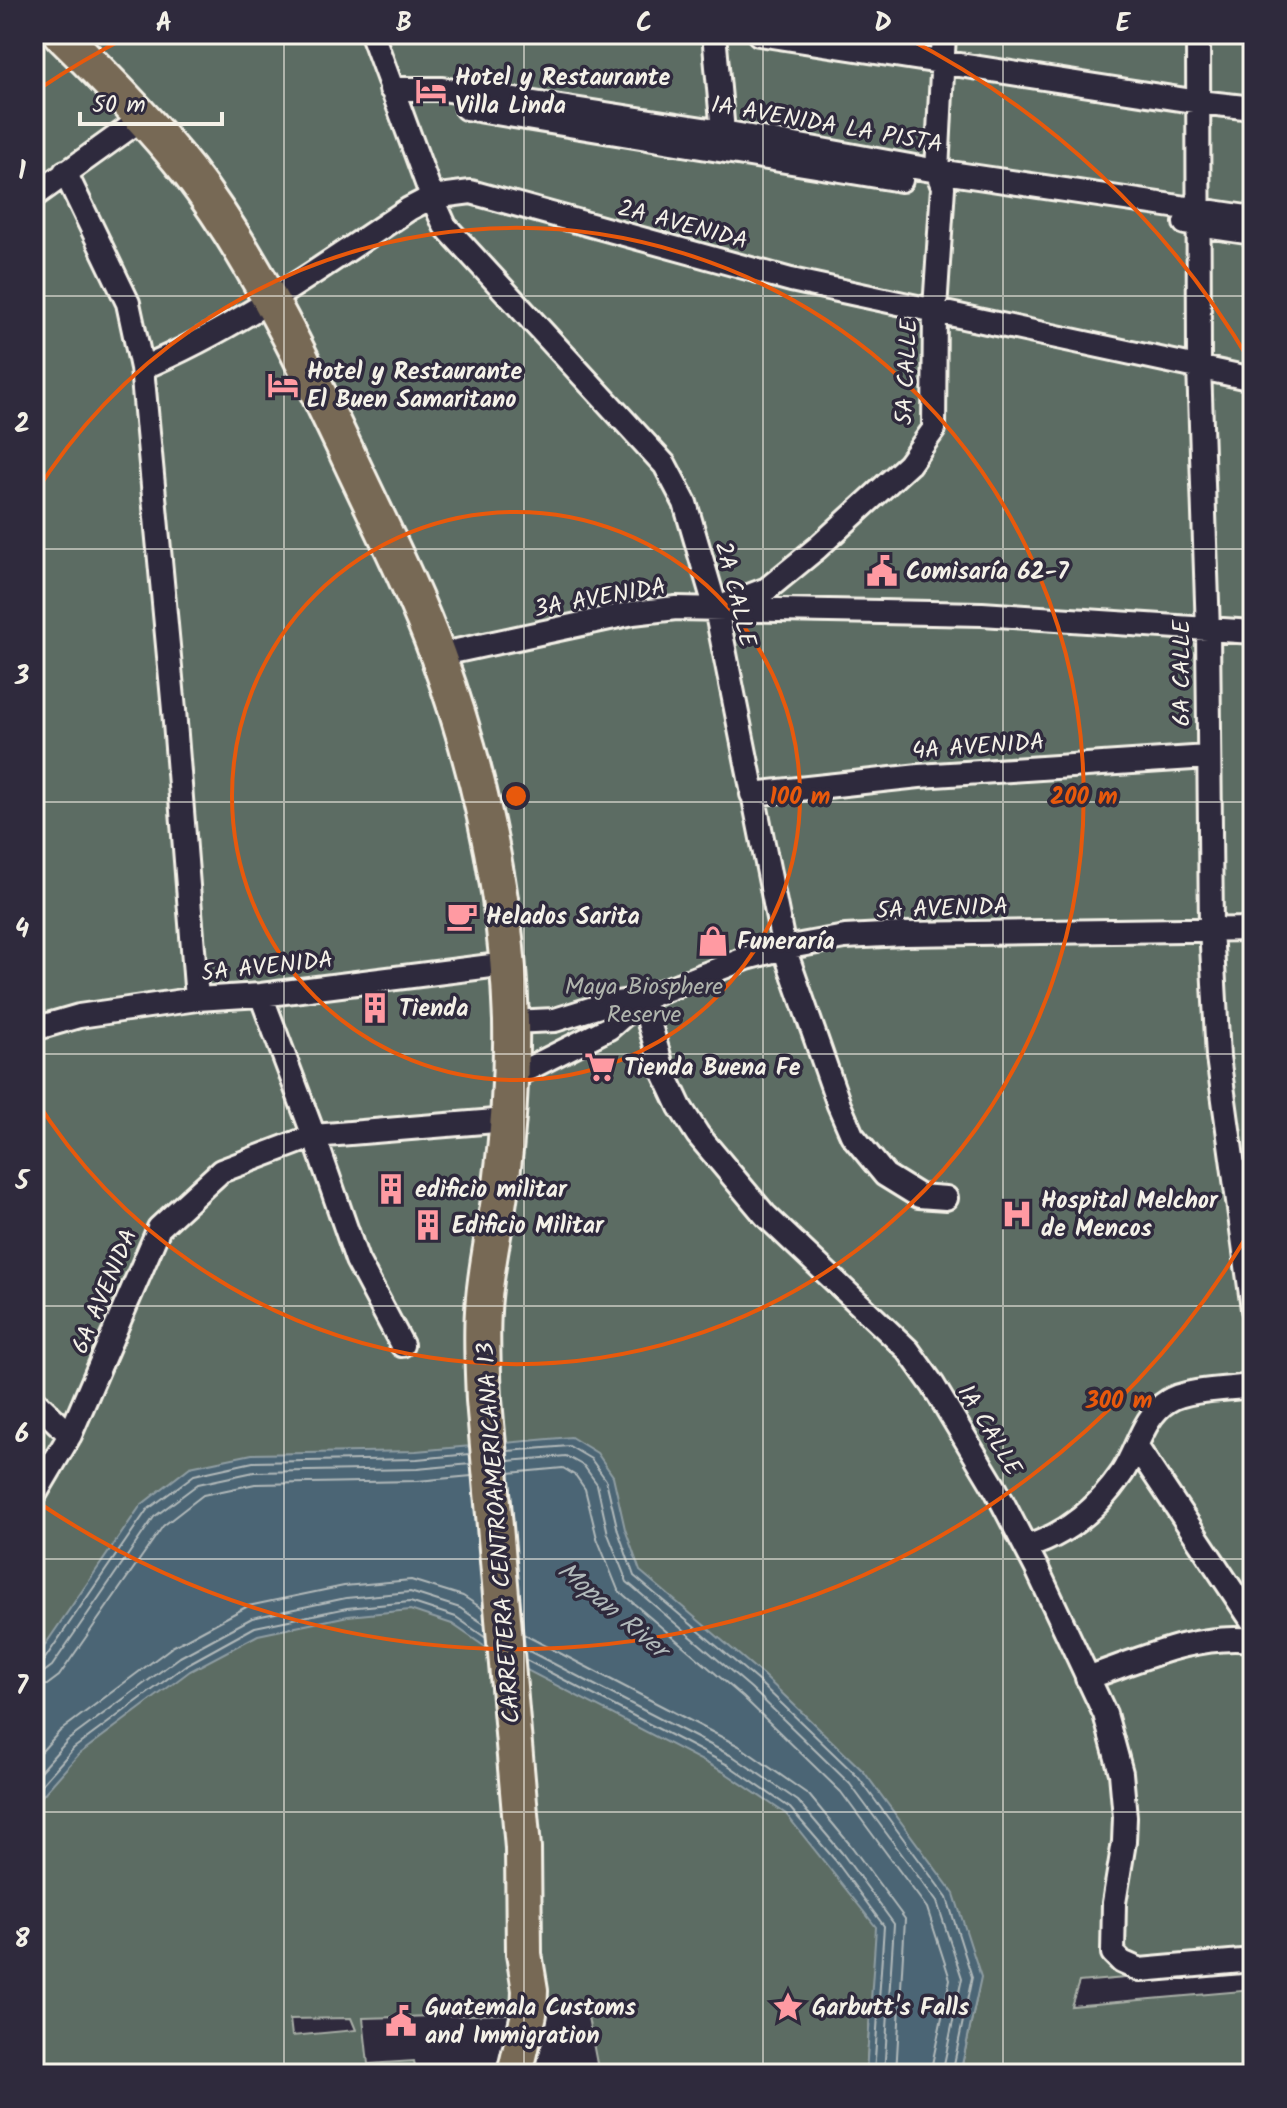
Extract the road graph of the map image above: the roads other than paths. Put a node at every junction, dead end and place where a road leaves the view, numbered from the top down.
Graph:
1 (61, 34) edge
2 (372, 34) edge
3 (714, 34) edge
4 (759, 34) edge
5 (944, 34) edge
6 (1198, 34) edge
7 (943, 63) junction
8 (394, 96) junction
9 (1199, 102) junction
10 (1253, 108) edge
11 (144, 117) junction
12 (721, 140) junction
13 (65, 172) junction
14 (940, 179) junction
15 (34, 196) edge
16 (432, 197) junction
17 (1199, 217) junction
18 (1253, 218) edge
19 (1253, 233) edge
20 (270, 302) junction
21 (935, 309) junction
22 (1199, 366) junction
23 (142, 368) junction
24 (1253, 379) edge
25 (716, 609) junction
26 (1208, 631) junction
27 (1253, 632) edge
28 (438, 655) junction
29 (1208, 757) junction
30 (752, 794) junction
31 (1211, 928) junction
32 (1253, 929) edge
33 (784, 948) junction
34 (507, 964) junction
35 (261, 995) junction
36 (197, 999) junction
37 (642, 999) junction
38 (511, 1022) junction
39 (34, 1029) edge
40 (510, 1078) junction
41 (507, 1120) junction
42 (314, 1136) junction
43 (946, 1198) dead end
44 (1253, 1309) edge
45 (402, 1345) dead end
46 (1253, 1386) edge
47 (34, 1400) edge
48 (70, 1435) junction
49 (1136, 1446) junction
50 (34, 1496) edge
51 (1026, 1547) junction
52 (1253, 1622) edge
53 (1253, 1640) edge
54 (1087, 1678) junction
55 (1253, 1960) edge
56 (518, 2015) junction
57 (497, 2074) edge
58 (515, 2074) edge

1 - 11 highway, CARRETERA CENTROAMERICANA 13
2 - 8 street, 2A CALLE
3 - 12 street
4 - 7 street
5 - 7 street, 5A CALLE
6 - 9 street, 6A CALLE
7 - 9 street
7 - 14 street, 5A CALLE
8 - 12 street, 1A AVENIDA LA PISTA
8 - 16 street, 2A CALLE
9 - 10 street
9 - 17 street, 6A CALLE
11 - 13 street
11 - 20 highway, CARRETERA CENTROAMERICANA 13
12 - 14 street, 1A AVENIDA LA PISTA
13 - 15 street
13 - 23 street
14 - 17 street, 1A AVENIDA LA PISTA
14 - 21 street, 5A CALLE
16 - 20 street, 2A AVENIDA
16 - 21 street, 2A AVENIDA
16 - 25 street, 2A CALLE
17 - 18 street, 1A AVENIDA LA PISTA
17 - 19 street, 1A AVENIDA LA PISTA
17 - 22 street, 6A CALLE
20 - 23 street, 2A AVENIDA
20 - 28 highway, CARRETERA CENTROAMERICANA 13
21 - 22 street, 2A AVENIDA
21 - 25 street, 5A CALLE
22 - 24 street, 2A AVENIDA
22 - 26 street, 6A CALLE
23 - 36 street
25 - 26 street, 3A AVENIDA
25 - 28 street, 3A AVENIDA
25 - 30 street, 2A CALLE
26 - 27 street, 3A AVENIDA
26 - 29 street, 6A CALLE
28 - 34 highway, CARRETERA CENTROAMERICANA 13
29 - 30 street, 4A AVENIDA
29 - 31 street, 6A CALLE
30 - 33 street, 2A CALLE
31 - 32 street, 5A AVENIDA
31 - 33 street, 5A AVENIDA
31 - 44 street, 6A CALLE
33 - 37 street, 5A AVENIDA
33 - 43 street, 2A CALLE
34 - 35 street, 5A AVENIDA
34 - 38 highway, CARRETERA CENTROAMERICANA 13
35 - 36 street, 5A AVENIDA
35 - 42 street
36 - 39 street, 5A AVENIDA
37 - 38 street, 5A AVENIDA
37 - 40 street, 5A AVENIDA
37 - 51 street, 1A CALLE
38 - 40 highway, CARRETERA CENTROAMERICANA 13
40 - 41 highway, CARRETERA CENTROAMERICANA 13
41 - 42 street, 6A AVENIDA
41 - 56 highway, CARRETERA CENTROAMERICANA 13
42 - 45 street
42 - 48 street, 6A AVENIDA
46 - 49 street
47 - 48 street
48 - 50 street, 6A AVENIDA
49 - 51 street
49 - 52 street
51 - 54 street, 1A CALLE
53 - 54 street
54 - 55 street, 1A CALLE
56 - 57 highway
56 - 58 highway

